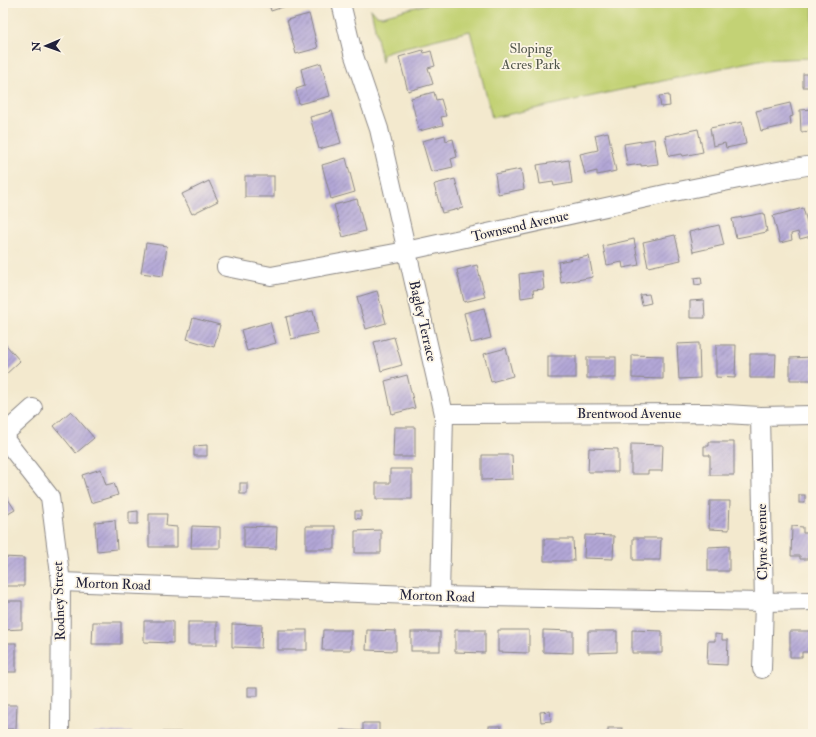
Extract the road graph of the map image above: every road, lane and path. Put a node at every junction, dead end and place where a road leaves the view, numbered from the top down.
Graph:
1 (341, 3) edge
2 (813, 165) edge
3 (406, 251) junction
4 (226, 267) dead end
5 (33, 408) dead end
6 (444, 414) junction
7 (813, 415) edge
8 (760, 416) junction
9 (3, 436) edge
10 (62, 582) junction
11 (440, 596) junction
12 (813, 601) edge
13 (764, 602) junction
14 (762, 669) dead end
15 (60, 734) edge

1 - 3 street, Bagley Terrace
2 - 3 street, Townsend Avenue
3 - 4 street, Townsend Avenue
3 - 6 street, Bagley Terrace
5 - 9 street
6 - 8 street, Brentwood Avenue
6 - 11 street, Bagley Terrace
7 - 8 street, Brentwood Avenue
8 - 13 street, Clyne Avenue
9 - 10 street, Rodney Street
10 - 11 street, Morton Road
10 - 15 street, Rodney Street
11 - 13 street, Morton Road
12 - 13 street, Morton Road
13 - 14 street, Clyne Avenue

